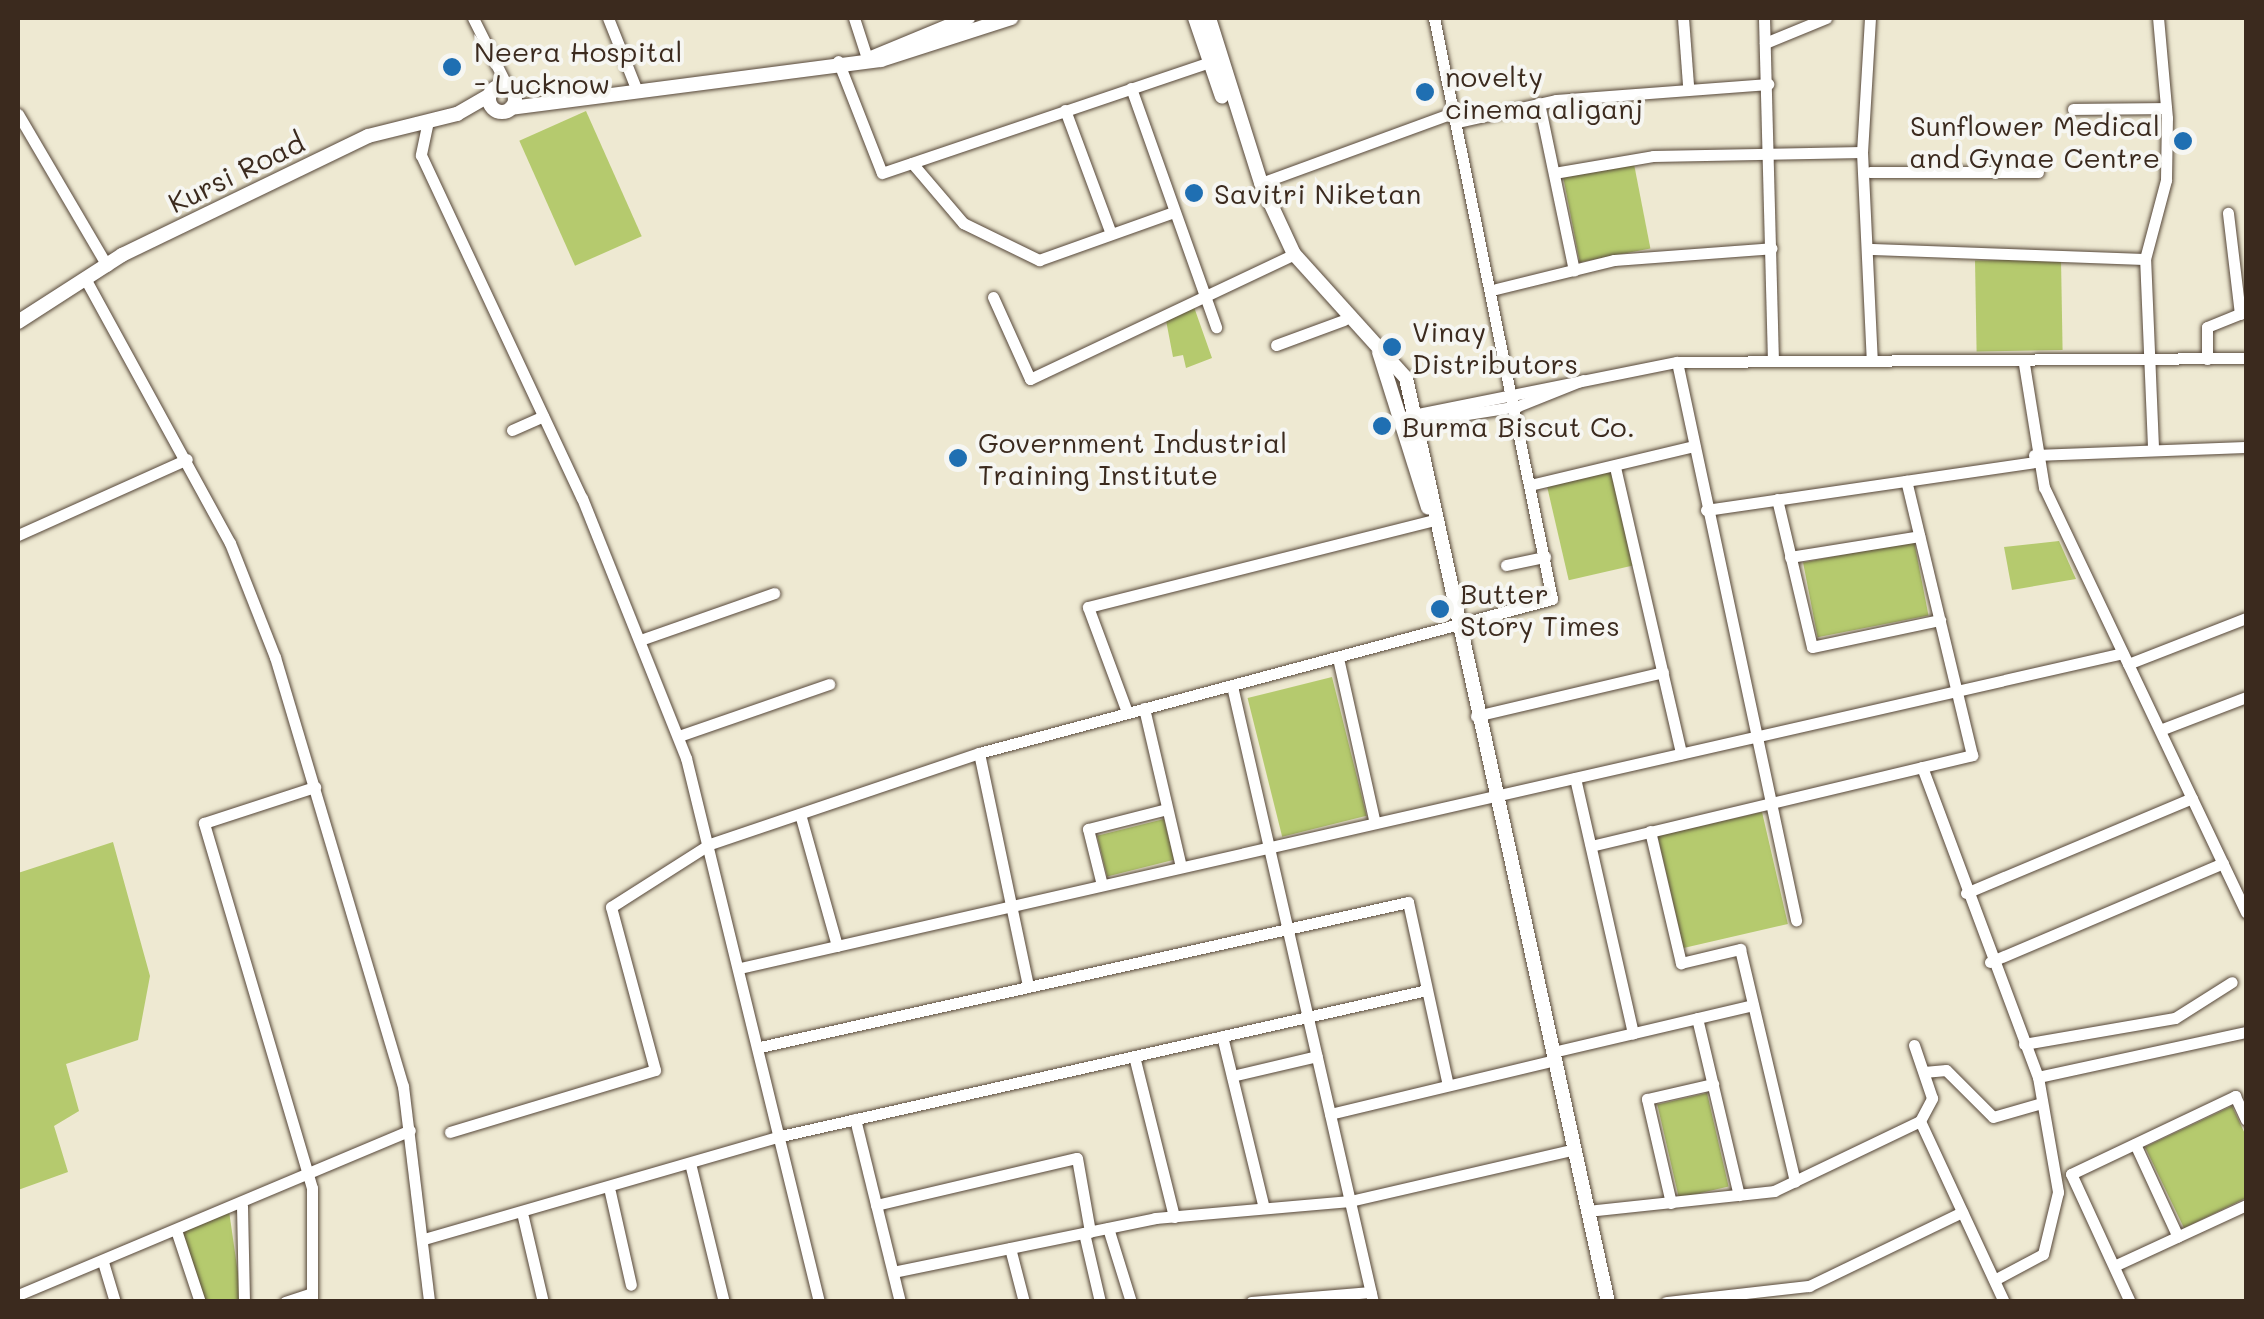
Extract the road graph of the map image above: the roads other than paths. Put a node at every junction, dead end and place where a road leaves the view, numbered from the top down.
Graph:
1 (472, 18) edge
2 (608, 18) edge
3 (854, 18) edge
4 (968, 18) edge
5 (1011, 18) edge
6 (1195, 18) edge
7 (1209, 18) edge
8 (1434, 18) edge
9 (1683, 18) edge
10 (1764, 18) edge
11 (1826, 18) edge
12 (1870, 18) edge
13 (2158, 18) edge
14 (1765, 43) junction
15 (869, 58) junction
16 (838, 60) junction
17 (1209, 62) junction
18 (1768, 84) junction
19 (1688, 85) junction
20 (635, 86) junction
21 (1130, 88) junction
22 (502, 98) junction
23 (1539, 104) junction
24 (2073, 108) dead end
25 (2166, 108) junction
26 (1065, 110) junction
27 (18, 114) edge
28 (1456, 117) junction
29 (428, 120) junction
30 (1772, 150) junction
31 (1862, 152) junction
32 (912, 163) junction
33 (1870, 172) junction
34 (2038, 172) dead end
35 (1554, 174) junction
36 (1261, 183) junction
37 (1174, 212) junction
38 (2228, 213) dead end
39 (1111, 234) junction
40 (1772, 248) junction
41 (1871, 249) junction
42 (1289, 255) junction
43 (2145, 258) junction
44 (107, 266) junction
45 (1574, 270) junction
46 (87, 282) junction
47 (1496, 289) junction
48 (1204, 295) junction
49 (993, 297) dead end
50 (1344, 320) junction
51 (18, 322) edge
52 (1216, 327) dead end
53 (1276, 345) dead end
54 (2246, 358) edge
55 (1773, 359) junction
56 (2207, 359) junction
57 (2150, 360) junction
58 (1872, 361) junction
59 (1677, 362) junction
60 (2024, 364) junction
61 (1583, 380) junction
62 (1515, 392) junction
63 (1518, 406) junction
64 (543, 416) junction
65 (1410, 419) junction
66 (512, 430) dead end
67 (1694, 446) junction
68 (2246, 447) edge
69 (2153, 448) junction
70 (2035, 459) junction
71 (186, 460) junction
72 (1615, 468) junction
73 (1906, 481) junction
74 (1530, 485) junction
75 (1777, 500) junction
76 (1706, 510) junction
77 (1430, 514) junction
78 (18, 535) edge
79 (1919, 536) junction
80 (1545, 557) junction
81 (1790, 557) junction
82 (1506, 565) dead end
83 (774, 594) dead end
84 (2246, 618) edge
85 (1940, 620) junction
86 (1456, 628) junction
87 (644, 639) junction
88 (1338, 658) junction
89 (2125, 658) junction
90 (1663, 672) junction
91 (829, 684) dead end
92 (1232, 686) junction
93 (1957, 691) junction
94 (2246, 697) edge
95 (1144, 708) junction
96 (1127, 712) junction
97 (1476, 716) junction
98 (2160, 730) junction
99 (679, 736) junction
100 (1754, 737) junction
101 (980, 753) junction
102 (1681, 754) junction
103 (1922, 767) junction
104 (1576, 778) junction
105 (315, 787) junction
106 (1495, 796) junction
107 (2192, 798) junction
108 (1769, 803) junction
109 (1167, 809) junction
110 (800, 814) junction
111 (1375, 823) junction
112 (1650, 832) junction
113 (710, 844) junction
114 (1590, 846) junction
115 (1270, 847) junction
116 (2223, 863) junction
117 (1181, 868) junction
118 (1102, 885) junction
119 (1966, 893) junction
120 (1009, 906) junction
121 (2246, 912) edge
122 (1796, 920) dead end
123 (1288, 927) junction
124 (837, 946) junction
125 (1990, 962) junction
126 (740, 968) junction
127 (2232, 982) dead end
128 (1028, 986) junction
129 (1428, 990) junction
130 (1753, 1005) junction
131 (1308, 1016) junction
132 (1697, 1018) junction
133 (2246, 1032) edge
134 (1633, 1033) junction
135 (1222, 1036) junction
136 (2024, 1044) junction
137 (1914, 1046) dead end
138 (760, 1047) junction
139 (1134, 1056) junction
140 (1317, 1056) junction
141 (1554, 1056) junction
142 (1924, 1072) junction
143 (1232, 1076) junction
144 (2038, 1078) junction
145 (1713, 1084) junction
146 (1448, 1085) junction
147 (2038, 1104) junction
148 (1330, 1114) junction
149 (855, 1120) junction
150 (2246, 1120) edge
151 (1920, 1121) junction
152 (410, 1130) junction
153 (450, 1132) dead end
154 (781, 1136) junction
155 (2135, 1144) junction
156 (1574, 1149) junction
157 (690, 1162) junction
158 (308, 1176) junction
159 (1795, 1182) junction
160 (610, 1192) junction
161 (1739, 1195) junction
162 (1350, 1201) junction
163 (1671, 1202) junction
164 (876, 1205) junction
165 (2246, 1205) edge
166 (242, 1206) junction
167 (1264, 1208) junction
168 (1588, 1211) junction
169 (1962, 1212) junction
170 (524, 1216) junction
171 (1174, 1217) junction
172 (1108, 1228) junction
173 (1087, 1232) junction
174 (176, 1233) junction
175 (2178, 1237) junction
176 (424, 1238) junction
177 (1010, 1248) junction
178 (103, 1262) junction
179 (2114, 1266) junction
180 (893, 1272) junction
181 (1994, 1280) junction
182 (632, 1284) dead end
183 (26, 1296) edge
184 (312, 1297) edge
185 (1372, 1297) edge
186 (1719, 1299) edge
187 (116, 1302) edge
188 (200, 1302) edge
189 (244, 1302) edge
190 (285, 1302) edge
191 (429, 1302) edge
192 (543, 1302) edge
193 (724, 1302) edge
194 (819, 1302) edge
195 (900, 1302) edge
196 (1024, 1302) edge
197 (1100, 1302) edge
198 (1131, 1302) edge
199 (1250, 1302) edge
200 (1608, 1302) edge
201 (1666, 1302) edge
202 (2004, 1302) edge
203 (2130, 1302) edge

1 - 22 street
2 - 20 street
3 - 15 street
4 - 15 main road
5 - 15 main road
6 - 17 main road
7 - 36 main road
8 - 28 street
9 - 19 street
10 - 14 street
11 - 14 street
12 - 31 street
13 - 25 street
14 - 18 street
15 - 16 main road
16 - 20 main road
16 - 32 street
17 - 21 street
17 - 42 main road
18 - 19 street
18 - 30 street
19 - 23 street
20 - 22 main road
21 - 26 street
21 - 37 street
22 - 29 main road, Kursi Road
23 - 28 street
23 - 35 street
24 - 25 street
25 - 43 street
26 - 32 street
26 - 39 street
27 - 44 street
28 - 36 street
28 - 47 street
29 - 44 main road, Kursi Road
29 - 64 street
30 - 31 street
30 - 35 street
30 - 40 street
31 - 33 street
32 - 39 street
33 - 34 street
33 - 41 street
35 - 45 street
36 - 42 main road
37 - 39 street
37 - 48 street
38 - 56 street
40 - 45 street
40 - 55 street
41 - 43 street
41 - 58 street
42 - 48 street
42 - 50 main road
42 - 65 main road
43 - 57 street
44 - 46 main road, Kursi Road
45 - 47 street
46 - 51 main road, Kursi Road
46 - 71 street
47 - 62 street
48 - 49 street
48 - 52 street
50 - 53 street
50 - 65 main road
54 - 56 street
55 - 58 street
55 - 59 street
56 - 57 street
57 - 60 street
57 - 69 street
58 - 60 street
59 - 61 street
59 - 67 street
60 - 70 street
61 - 62 street
61 - 63 street
62 - 63 street
62 - 65 street
63 - 65 street
63 - 74 street
64 - 66 street
64 - 87 street
65 - 77 main road
67 - 72 street
67 - 76 street
68 - 69 street
69 - 70 street
70 - 73 street
70 - 89 street
71 - 78 street
71 - 105 street
72 - 74 street
72 - 90 street
73 - 75 street
73 - 79 street
74 - 80 street
75 - 76 street
75 - 81 street
76 - 100 street
77 - 86 main road
77 - 96 street
79 - 81 street
79 - 85 street
80 - 82 street
80 - 86 street
81 - 85 street
83 - 87 street
84 - 89 street
85 - 93 street
86 - 88 street
86 - 97 main road
87 - 99 street
88 - 92 street
88 - 111 street
89 - 93 street
89 - 98 street
90 - 97 street
90 - 102 street
91 - 99 street
92 - 95 street
92 - 115 street
93 - 100 street
93 - 103 street
94 - 98 street
95 - 96 street
95 - 109 street
96 - 101 street
97 - 106 main road
98 - 107 street
99 - 113 street
100 - 102 street
100 - 108 street
101 - 110 street
101 - 120 street
102 - 104 street
103 - 108 street
103 - 119 street
104 - 106 street
104 - 114 street
105 - 152 street
105 - 158 street
106 - 111 street
106 - 141 main road
107 - 116 street
107 - 119 street
108 - 112 street
108 - 122 street
109 - 117 street
109 - 118 street
110 - 113 street
110 - 124 street
111 - 115 street
112 - 114 street
112 - 130 street
113 - 126 street
113 - 153 street
114 - 134 street
115 - 117 street
115 - 123 street
116 - 121 street
116 - 125 street
117 - 118 street
118 - 120 street
119 - 125 street
120 - 124 street
120 - 128 street
123 - 128 street
123 - 129 street
123 - 131 street
124 - 126 street
125 - 136 street
126 - 138 street
127 - 136 street
128 - 138 street
129 - 131 street
129 - 146 street
130 - 132 street
130 - 159 street
131 - 135 street
131 - 140 street
132 - 134 street
132 - 145 street
133 - 144 street
134 - 141 street
135 - 139 street
135 - 143 street
136 - 144 street
137 - 142 street
138 - 154 street
139 - 149 street
139 - 171 street
140 - 143 street
140 - 148 street
141 - 146 street
141 - 156 main road
142 - 147 street
142 - 151 street
143 - 167 street
144 - 147 street
145 - 161 street
145 - 163 street
146 - 148 street
147 - 181 street
148 - 162 street
149 - 154 street
149 - 164 street
150 - 155 street
151 - 159 street
151 - 169 street
152 - 158 street
152 - 176 street
154 - 157 street
154 - 194 street
155 - 175 street
155 - 179 street
156 - 162 street
156 - 168 main road
157 - 160 street
157 - 193 street
158 - 166 street
158 - 184 street
159 - 161 street
160 - 170 street
160 - 182 street
161 - 163 street
162 - 167 street
162 - 185 street
163 - 168 street
164 - 173 street
164 - 180 street
165 - 175 street
166 - 174 street
166 - 189 street
167 - 171 street
168 - 200 main road
169 - 181 street
169 - 186 street
170 - 176 street
170 - 192 street
171 - 172 street
172 - 173 street
172 - 198 street
173 - 177 street
173 - 197 street
174 - 178 street
174 - 188 street
175 - 179 street
176 - 191 street
177 - 180 street
177 - 196 street
178 - 183 street
178 - 187 street
179 - 203 street
180 - 195 street
181 - 202 street
184 - 190 street
185 - 199 street
186 - 201 street

